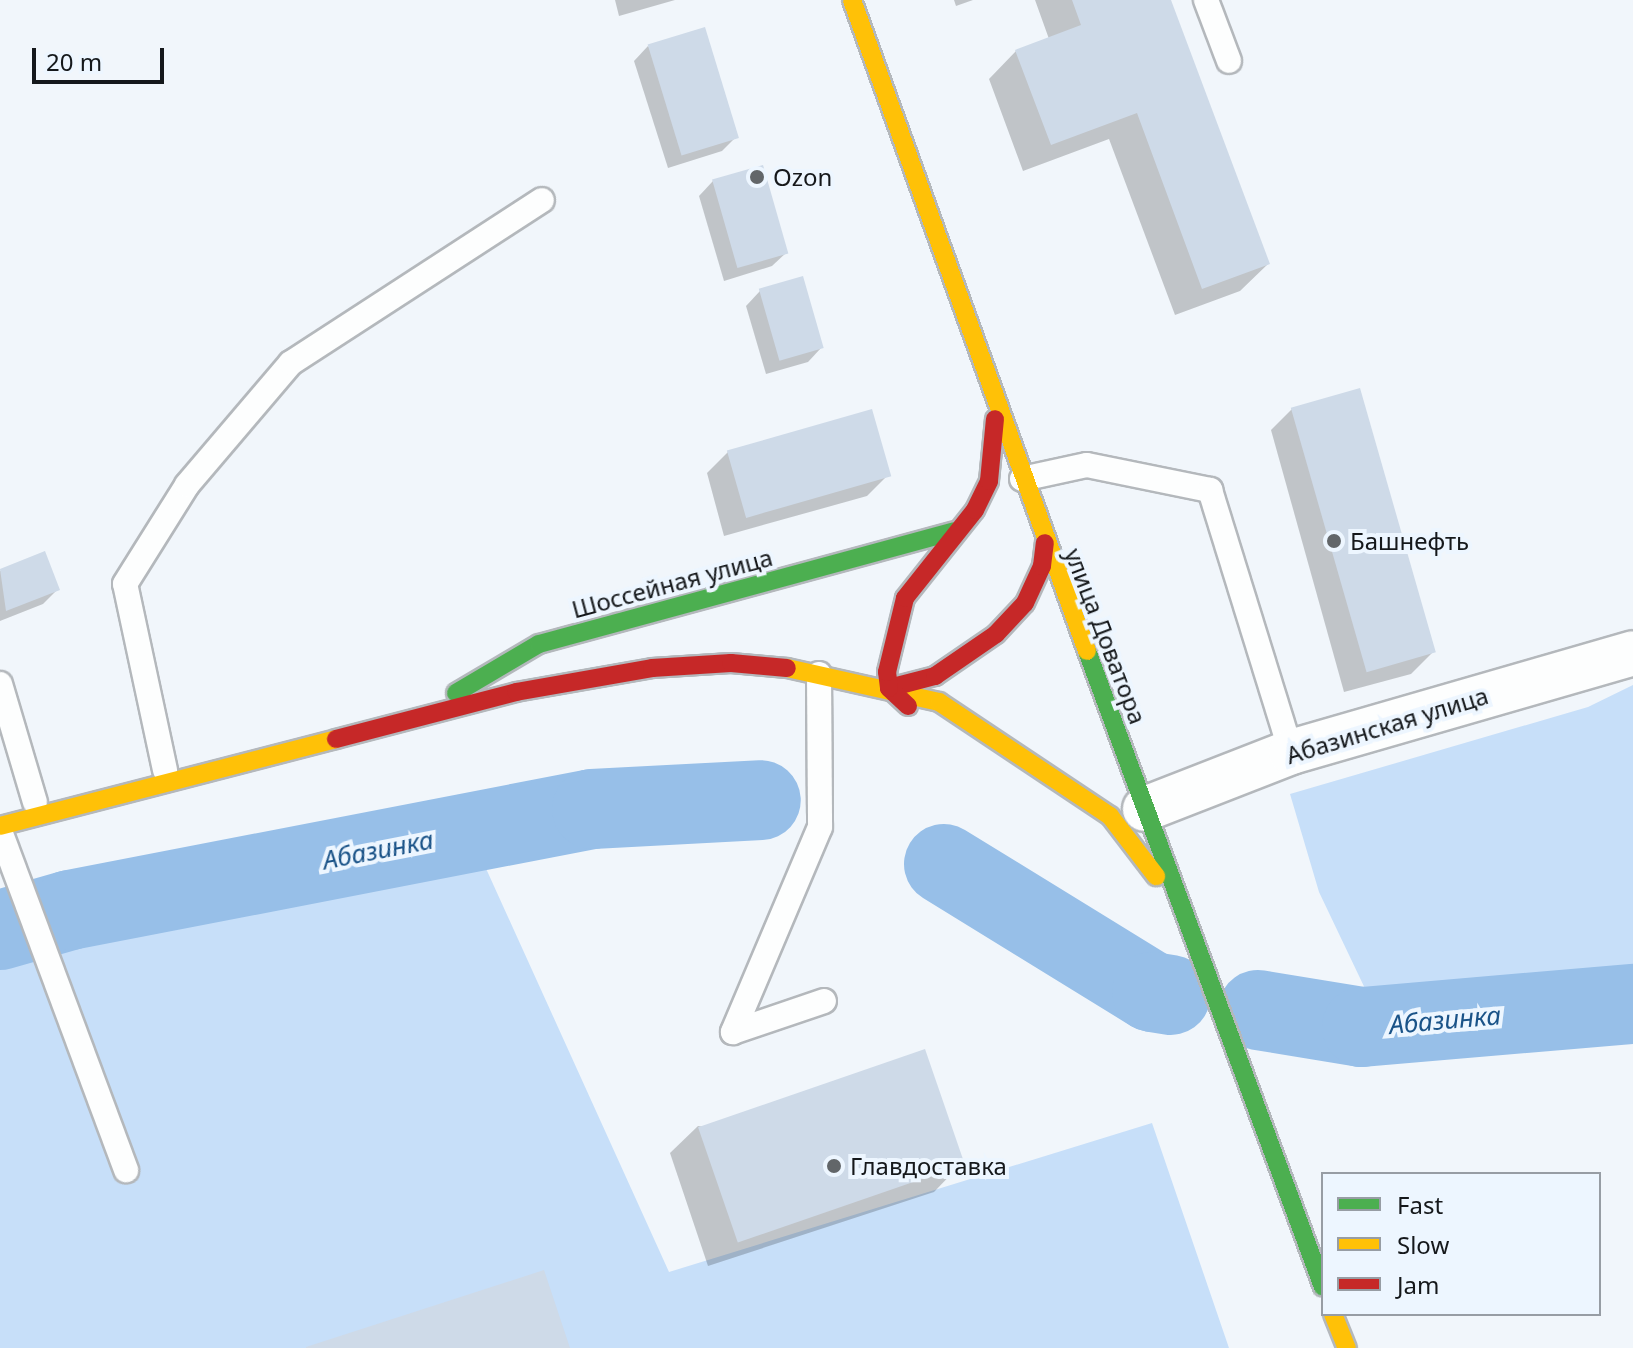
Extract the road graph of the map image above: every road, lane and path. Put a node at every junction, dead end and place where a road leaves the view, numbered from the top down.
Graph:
1 (852, 0) edge
2 (1206, 0) edge
3 (1229, 61) dead end
4 (542, 200) dead end
5 (995, 396) junction
6 (1022, 479) junction
7 (954, 531) junction
8 (1045, 543) junction
9 (1633, 653) edge
10 (819, 674) junction
11 (0, 684) edge
12 (889, 688) junction
13 (417, 716) junction
14 (931, 723) dead end
15 (1291, 752) junction
16 (165, 770) junction
17 (35, 802) junction
18 (1145, 809) junction
19 (0, 810) edge
20 (0, 828) edge
21 (1144, 891) dead end
22 (1187, 930) junction
23 (824, 1001) dead end
24 (126, 1170) dead end
25 (1321, 1282) edge
26 (1334, 1316) edge
27 (1347, 1348) edge

1 - 5 main road, улица Доватора
2 - 3 lane
4 - 16 lane
5 - 6 main road, улица Доватора
5 - 7 main road
6 - 8 main road, улица Доватора
6 - 15 lane
7 - 12 main road
7 - 13 main road, Шоссейная улица
8 - 12 main road
8 - 18 main road, улица Доватора
9 - 15 street, Абазинская улица
10 - 12 main road, Шоссейная улица
10 - 13 main road, Шоссейная улица
10 - 23 lane
11 - 17 lane
12 - 14 main road
12 - 22 main road, Шоссейная улица
13 - 16 main road, Шоссейная улица
13 - 20 main road, Шоссейная улица
15 - 18 street, Абазинская улица
16 - 17 main road, Шоссейная улица
17 - 19 main road, Шоссейная улица
18 - 22 main road, улица Доватора
20 - 24 lane
21 - 22 main road
22 - 25 main road, улица Доватора
26 - 27 main road

